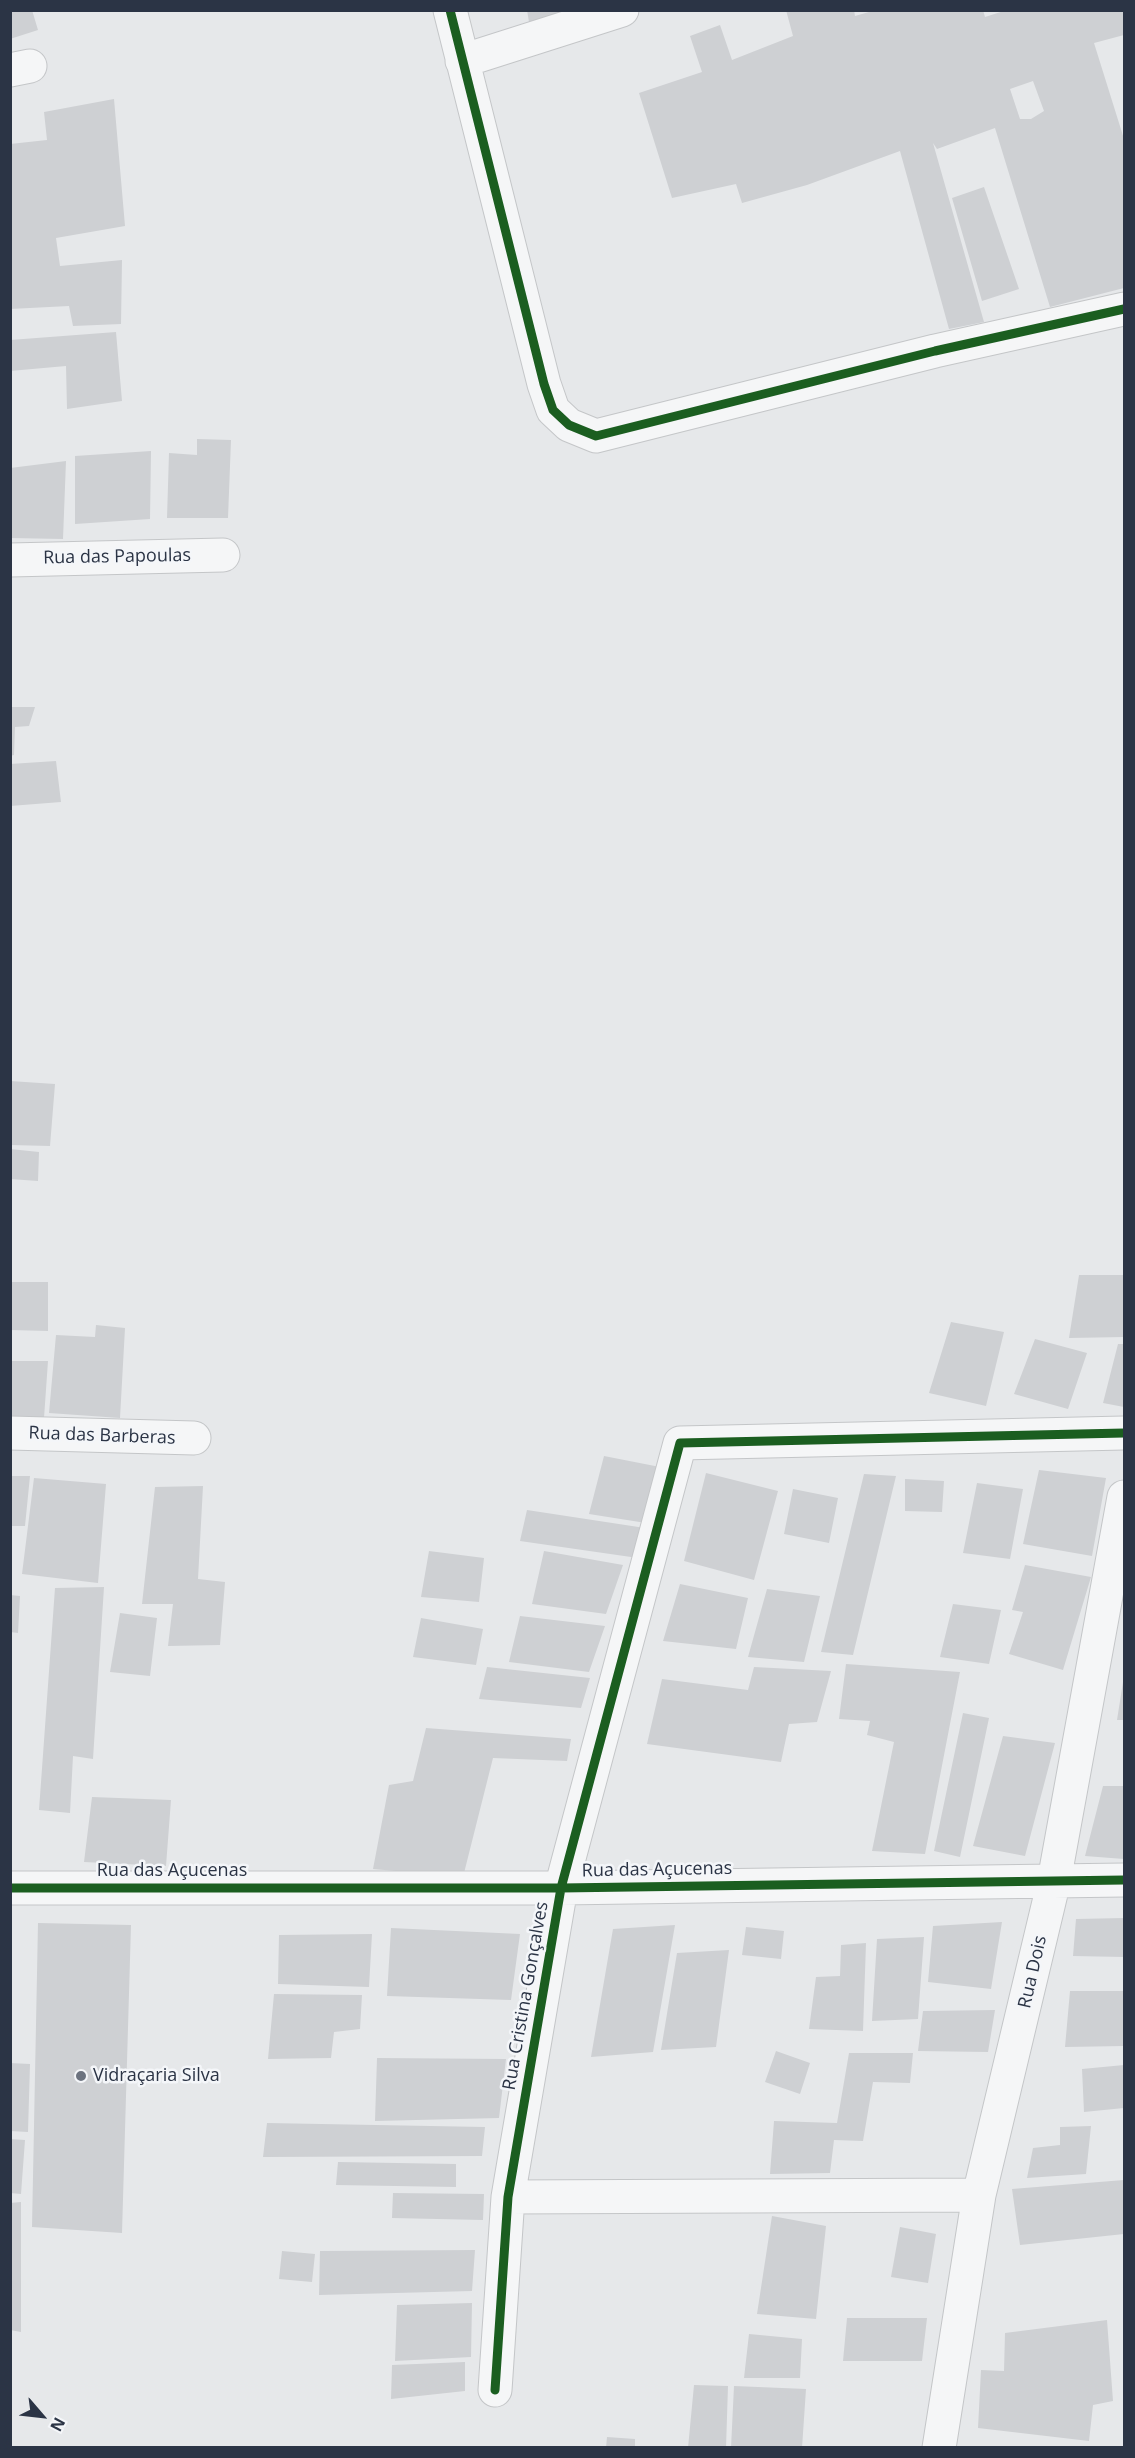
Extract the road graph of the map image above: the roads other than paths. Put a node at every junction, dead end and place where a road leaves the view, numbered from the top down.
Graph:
1 (450, 10) edge
2 (622, 10) edge
3 (462, 61) junction
4 (1125, 309) edge
5 (223, 555) dead end
6 (10, 560) edge
7 (10, 1433) edge
8 (1125, 1433) edge
9 (194, 1438) dead end
10 (1125, 1497) edge
11 (1125, 1880) edge
12 (1054, 1881) junction
13 (10, 1888) edge
14 (561, 1888) junction
15 (979, 2195) junction
16 (508, 2197) junction
17 (495, 2390) dead end
18 (939, 2448) edge

1 - 3 street
2 - 3 street
3 - 4 street
5 - 6 street, Rua das Papoulas
7 - 9 street, Rua das Barberas
8 - 14 street, Rua Cristina Gonçalves
10 - 12 street, Rua Dois
11 - 12 street, Rua das Açucenas
12 - 14 street, Rua das Açucenas
12 - 15 street, Rua Dois
13 - 14 street, Rua das Açucenas
14 - 16 street, Rua Cristina Gonçalves
15 - 16 street
15 - 18 street, Rua Dois
16 - 17 street, Rua Cristina Gonçalves

